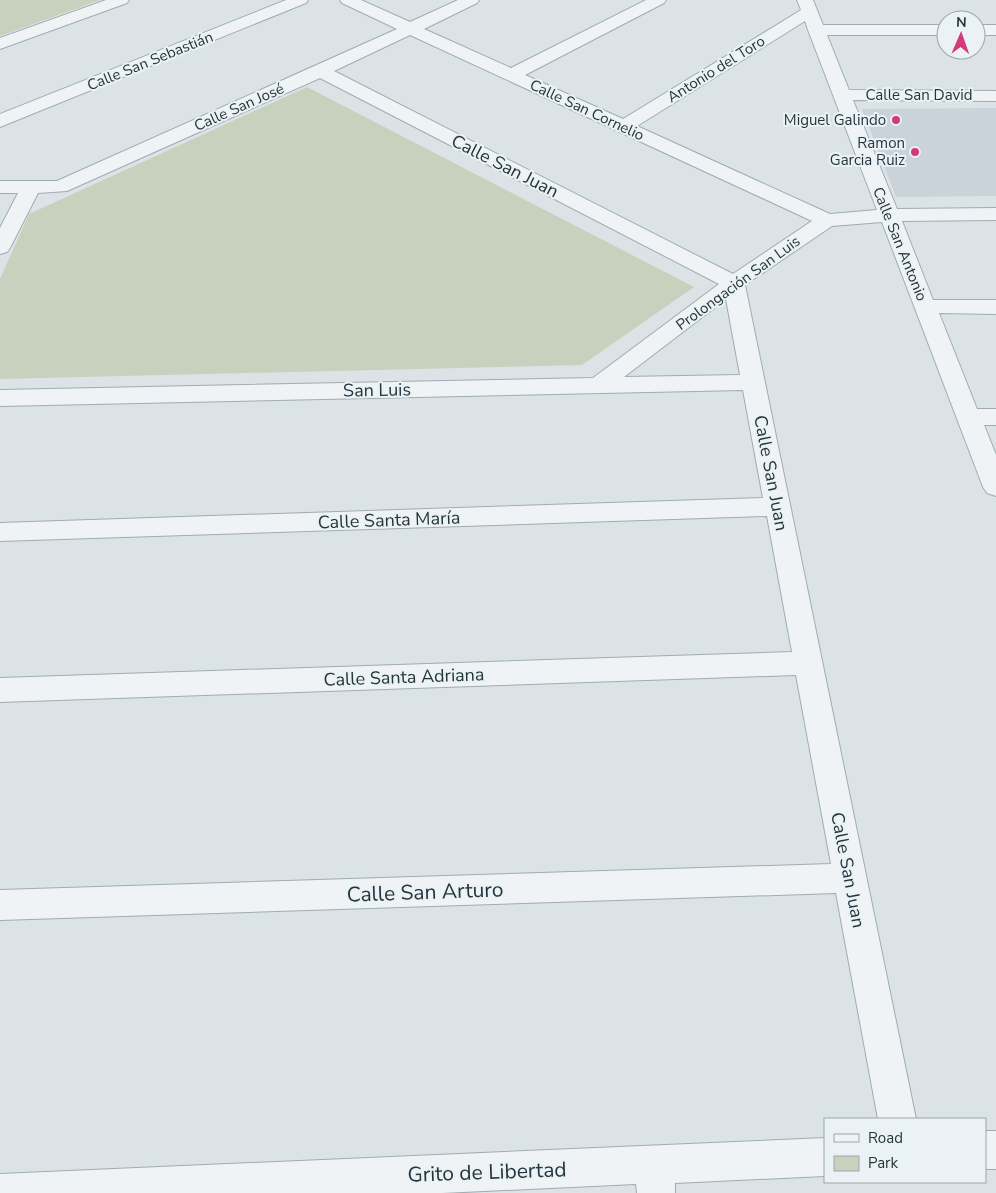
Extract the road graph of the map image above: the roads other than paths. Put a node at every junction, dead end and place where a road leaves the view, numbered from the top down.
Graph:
1 (121, 0) edge
2 (300, 0) edge
3 (348, 0) edge
4 (471, 0) edge
5 (658, 0) edge
6 (810, 14) edge
7 (409, 28) junction
8 (936, 29) edge
9 (0, 44) edge
10 (320, 71) junction
11 (511, 75) junction
12 (842, 95) junction
13 (996, 96) edge
14 (0, 121) edge
15 (623, 126) junction
16 (0, 187) edge
17 (31, 187) junction
18 (996, 214) edge
19 (889, 215) junction
20 (827, 220) junction
21 (0, 248) edge
22 (734, 283) junction
23 (925, 306) junction
24 (996, 306) edge
25 (753, 382) junction
26 (599, 385) junction
27 (0, 398) edge
28 (968, 417) junction
29 (996, 417) edge
30 (996, 487) edge
31 (778, 507) junction
32 (0, 532) edge
33 (808, 663) junction
34 (0, 690) edge
35 (850, 878) junction
36 (0, 905) edge
37 (897, 1118) edge
38 (824, 1157) edge
39 (655, 1179) edge
40 (227, 1188) edge
41 (0, 1193) edge

1 - 9 street
2 - 14 street, Calle San Sebastián
3 - 7 street, Calle San Cornelio
4 - 7 street, Calle San José
5 - 11 street
6 - 8 street
6 - 12 street, Calle San Antonio
6 - 15 street, Antonio del Toro
7 - 10 street, Calle San José
7 - 11 street, Calle San Cornelio
10 - 17 street, Calle San José
10 - 22 street, Calle San Juan
11 - 15 street, Calle San Cornelio
12 - 13 street, Calle San David
12 - 19 street, Calle San Antonio
15 - 20 street, Calle San Cornelio
16 - 17 street, Calle San José
17 - 21 street
18 - 19 street, Prolongación San Luis
19 - 20 street, Prolongación San Luis
19 - 23 street, Calle San Antonio
20 - 22 street, Prolongación San Luis
22 - 25 street, Calle San Juan
22 - 26 street, Prolongación San Luis
23 - 24 street
23 - 28 street, Calle San Antonio
25 - 26 street, San Luis
25 - 31 street, Calle San Juan
26 - 27 street, San Luis
28 - 29 street
28 - 30 street, Calle San Antonio
31 - 32 street, Calle Santa María
31 - 33 street, Calle San Juan
33 - 34 street, Calle Santa Adriana
33 - 35 street, Calle San Juan
35 - 36 street, Calle San Arturo
35 - 37 street, Calle San Juan
38 - 39 street, Grito de Libertad
39 - 40 street, Grito de Libertad
40 - 41 street, Grito de Libertad

